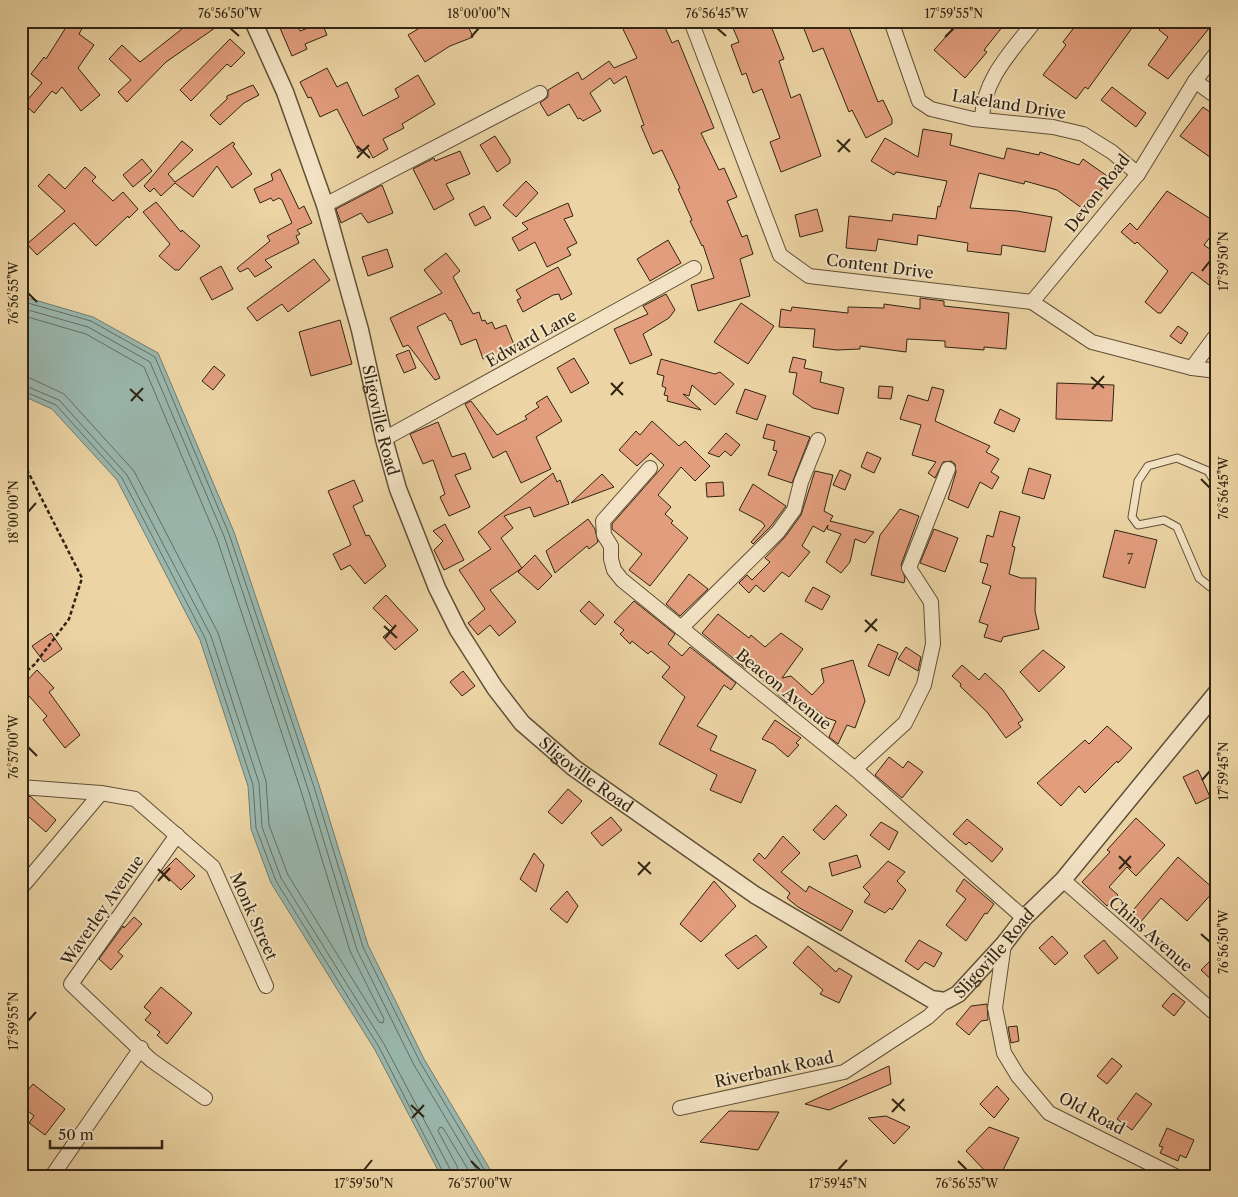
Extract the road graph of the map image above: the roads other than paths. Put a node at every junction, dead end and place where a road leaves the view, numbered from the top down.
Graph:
1 (253, 21) edge
2 (691, 21) edge
3 (891, 21) edge
4 (1035, 21) edge
5 (1217, 52) edge
6 (1195, 81) junction
7 (540, 92) dead end
8 (1217, 97) edge
9 (982, 119) junction
10 (1138, 174) junction
11 (326, 205) junction
12 (694, 268) dead end
13 (1032, 302) junction
14 (1217, 334) edge
15 (1192, 368) junction
16 (1217, 370) edge
17 (384, 439) junction
18 (818, 440) dead end
19 (650, 468) dead end
20 (948, 469) dead end
21 (1217, 486) edge
22 (1217, 590) edge
23 (681, 628) junction
24 (1217, 692) edge
25 (855, 769) junction
26 (21, 787) edge
27 (101, 793) junction
28 (177, 835) junction
29 (1062, 880) junction
30 (21, 888) edge
31 (1024, 918) junction
32 (1004, 944) junction
33 (266, 986) dead end
34 (945, 1001) junction
35 (1217, 1015) edge
36 (140, 1048) junction
37 (205, 1098) dead end
38 (680, 1108) dead end
39 (52, 1176) edge
40 (1175, 1176) edge

1 - 11 street, Sligoville Road
2 - 13 street, Content Drive
3 - 9 street, Lakeland Drive
4 - 9 street
5 - 6 street, Devon Road
6 - 8 street
6 - 10 street, Devon Road
7 - 11 street
9 - 10 street, Lakeland Drive
10 - 13 street, Devon Road
11 - 17 street, Sligoville Road
12 - 17 street, Edward Lane
13 - 15 street, Content Drive
14 - 15 street
15 - 16 street, Content Drive
17 - 34 street, Sligoville Road
18 - 23 street
19 - 23 street, Beacon Avenue
20 - 25 street
21 - 22 lane
23 - 25 street, Beacon Avenue
24 - 29 street, Sligoville Road
25 - 31 street, Beacon Avenue
26 - 27 street, Monk Street
27 - 28 street, Monk Street
27 - 30 street
28 - 33 street, Monk Street
28 - 36 street, Waverley Avenue
29 - 31 street, Sligoville Road
29 - 35 street, Chins Avenue
31 - 32 street, Sligoville Road
32 - 34 street, Sligoville Road
32 - 40 street, Old Road
34 - 38 street, Riverbank Road
36 - 37 street, Waverley Avenue
36 - 39 street

